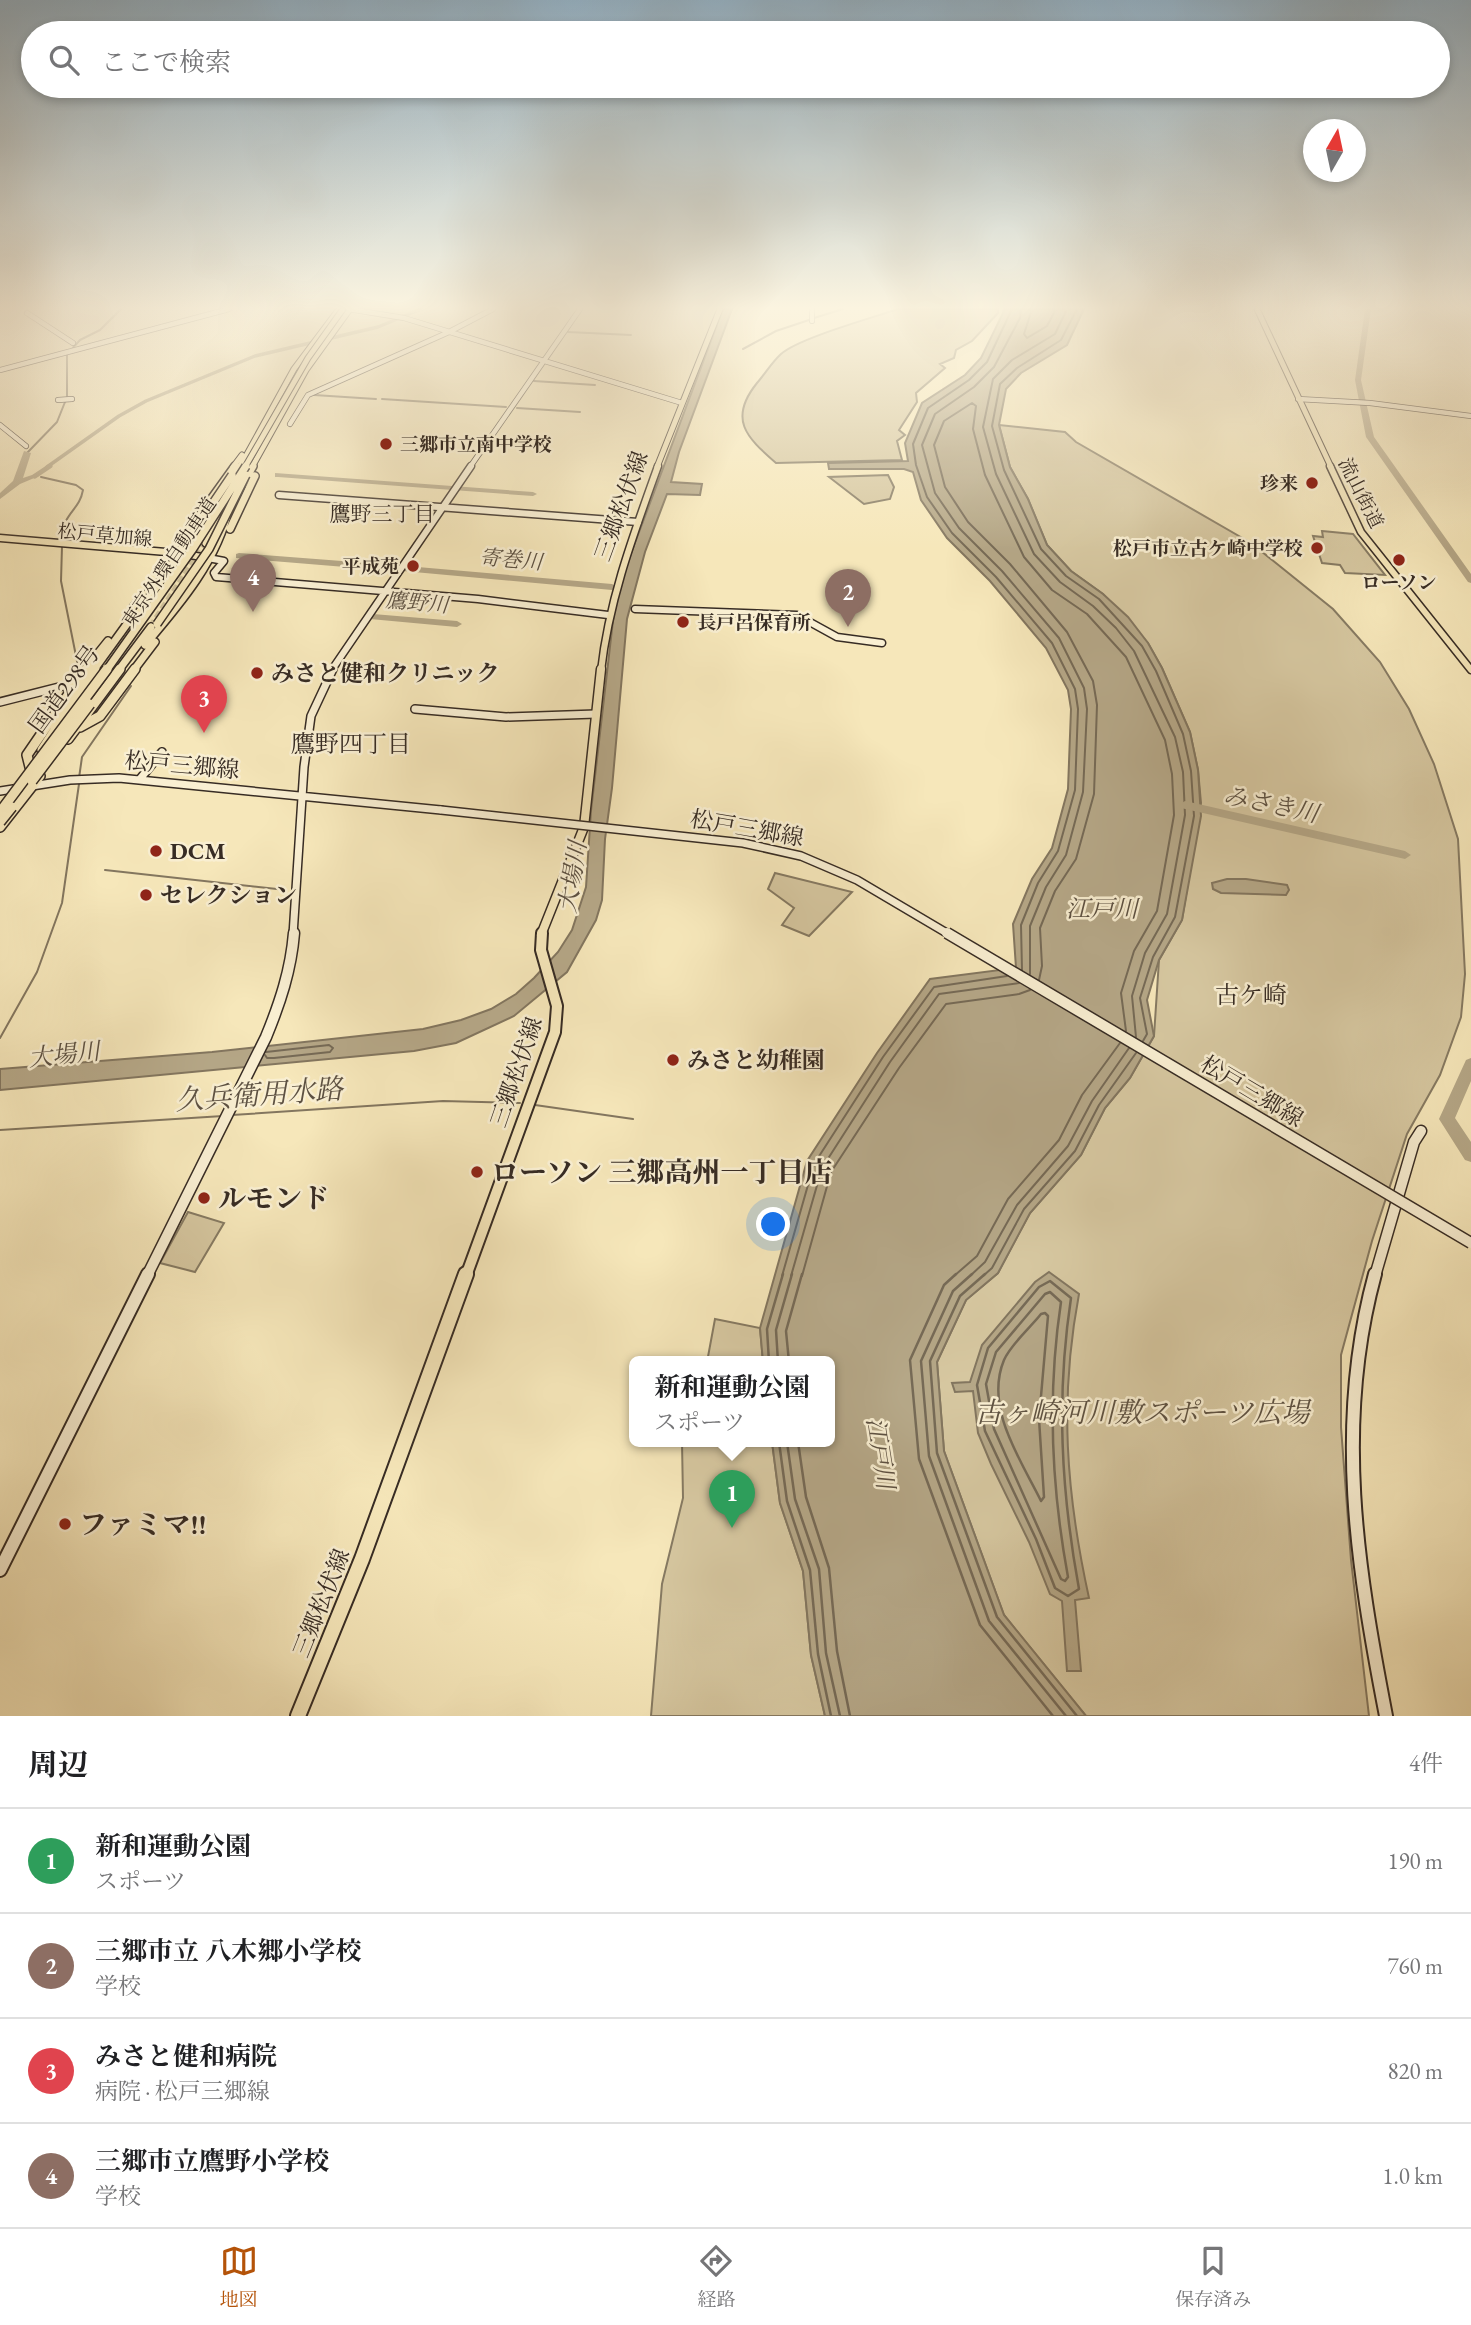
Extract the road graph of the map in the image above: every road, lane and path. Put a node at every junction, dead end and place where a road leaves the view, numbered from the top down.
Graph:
1 (276, 389) edge
2 (283, 389) edge
3 (286, 389) edge
4 (293, 389) edge
5 (297, 389) edge
6 (321, 389) edge
7 (524, 389) edge
8 (637, 389) edge
9 (688, 389) edge
10 (1294, 389) edge
11 (1298, 398) junction
12 (71, 399) dead end
13 (59, 400) dead end
14 (682, 403) junction
15 (272, 411) junction
16 (1471, 416) edge
17 (290, 424) dead end
18 (0, 425) edge
19 (255, 436) junction
20 (271, 436) junction
21 (26, 446) dead end
22 (248, 468) junction
23 (279, 495) dead end
24 (229, 507) junction
25 (443, 507) junction
26 (638, 522) junction
27 (223, 535) junction
28 (0, 540) edge
29 (190, 541) junction
30 (206, 543) tunnel mouth
31 (177, 555) junction
32 (208, 558) junction
33 (191, 586) junction
34 (384, 591) junction
35 (148, 593) junction
36 (635, 609) dead end
37 (608, 615) junction
38 (135, 622) junction
39 (154, 626) junction
40 (121, 634) junction
41 (882, 643) dead end
42 (139, 650) junction
43 (1471, 670) edge
44 (75, 683) junction
45 (103, 694) junction
46 (0, 702) edge
47 (415, 709) dead end
48 (596, 714) junction
49 (76, 730) junction
50 (42, 751) junction
51 (162, 752) dead end
52 (30, 767) junction
53 (140, 779) junction
54 (32, 785) junction
55 (14, 789) junction
56 (0, 791) edge
57 (303, 796) junction
58 (0, 809) edge
59 (0, 825) edge
60 (1421, 1131) dead end
61 (1471, 1243) edge
62 (0, 1570) edge
63 (298, 1716) edge
64 (1386, 1716) edge

1 - 15 highway
2 - 15 highway
3 - 15 highway, 東京外環自動車道, bridge
4 - 22 highway, 東京外環自動車道, bridge
5 - 20 highway, 国道298号
6 - 17 street
7 - 25 street
8 - 14 street
9 - 14 main road, 三郷松伏線
10 - 11 main road, 流山街道
11 - 16 street
11 - 43 main road, 流山街道
12 - 13 street
14 - 26 main road, 三郷松伏線
15 - 19 highway
15 - 38 highway, bridge
15 - 58 highway, 東京外環自動車道, bridge
18 - 21 street
19 - 29 highway
19 - 29 highway
20 - 24 highway, 国道298号
20 - 27 highway
22 - 39 highway, bridge
22 - 59 highway, 東京外環自動車道, bridge
23 - 25 street
24 - 27 highway, 国道298号
24 - 30 highway, 国道298号
25 - 26 street
25 - 34 street
26 - 37 main road, 三郷松伏線
27 - 32 highway, 国道298号
28 - 31 main road, 松戸草加線
29 - 31 highway
31 - 32 main road, 松戸草加線
31 - 35 highway
32 - 33 highway, 国道298号
32 - 34 street
33 - 42 highway, 国道298号
33 - 49 highway
34 - 37 street
34 - 57 street
35 - 40 highway
35 - 44 highway
36 - 41 street
37 - 48 main road, 三郷松伏線
38 - 40 highway
38 - 50 highway, 国道298号
39 - 42 highway
39 - 45 highway, 国道298号
40 - 50 highway
42 - 45 highway, 国道298号
44 - 46 street
44 - 52 highway
45 - 49 highway, 国道298号
47 - 48 street
48 - 63 main road, 三郷松伏線
49 - 54 highway, 国道298号
50 - 52 highway, 国道298号
51 - 53 street
52 - 55 highway, 国道298号
53 - 54 street, 松戸三郷線
53 - 57 street, 松戸三郷線
54 - 55 street, 松戸三郷線
54 - 59 highway, 国道298号
55 - 56 street, 松戸三郷線
55 - 58 highway, 国道298号
57 - 61 street, 松戸三郷線, bridge
57 - 62 street
60 - 64 street

